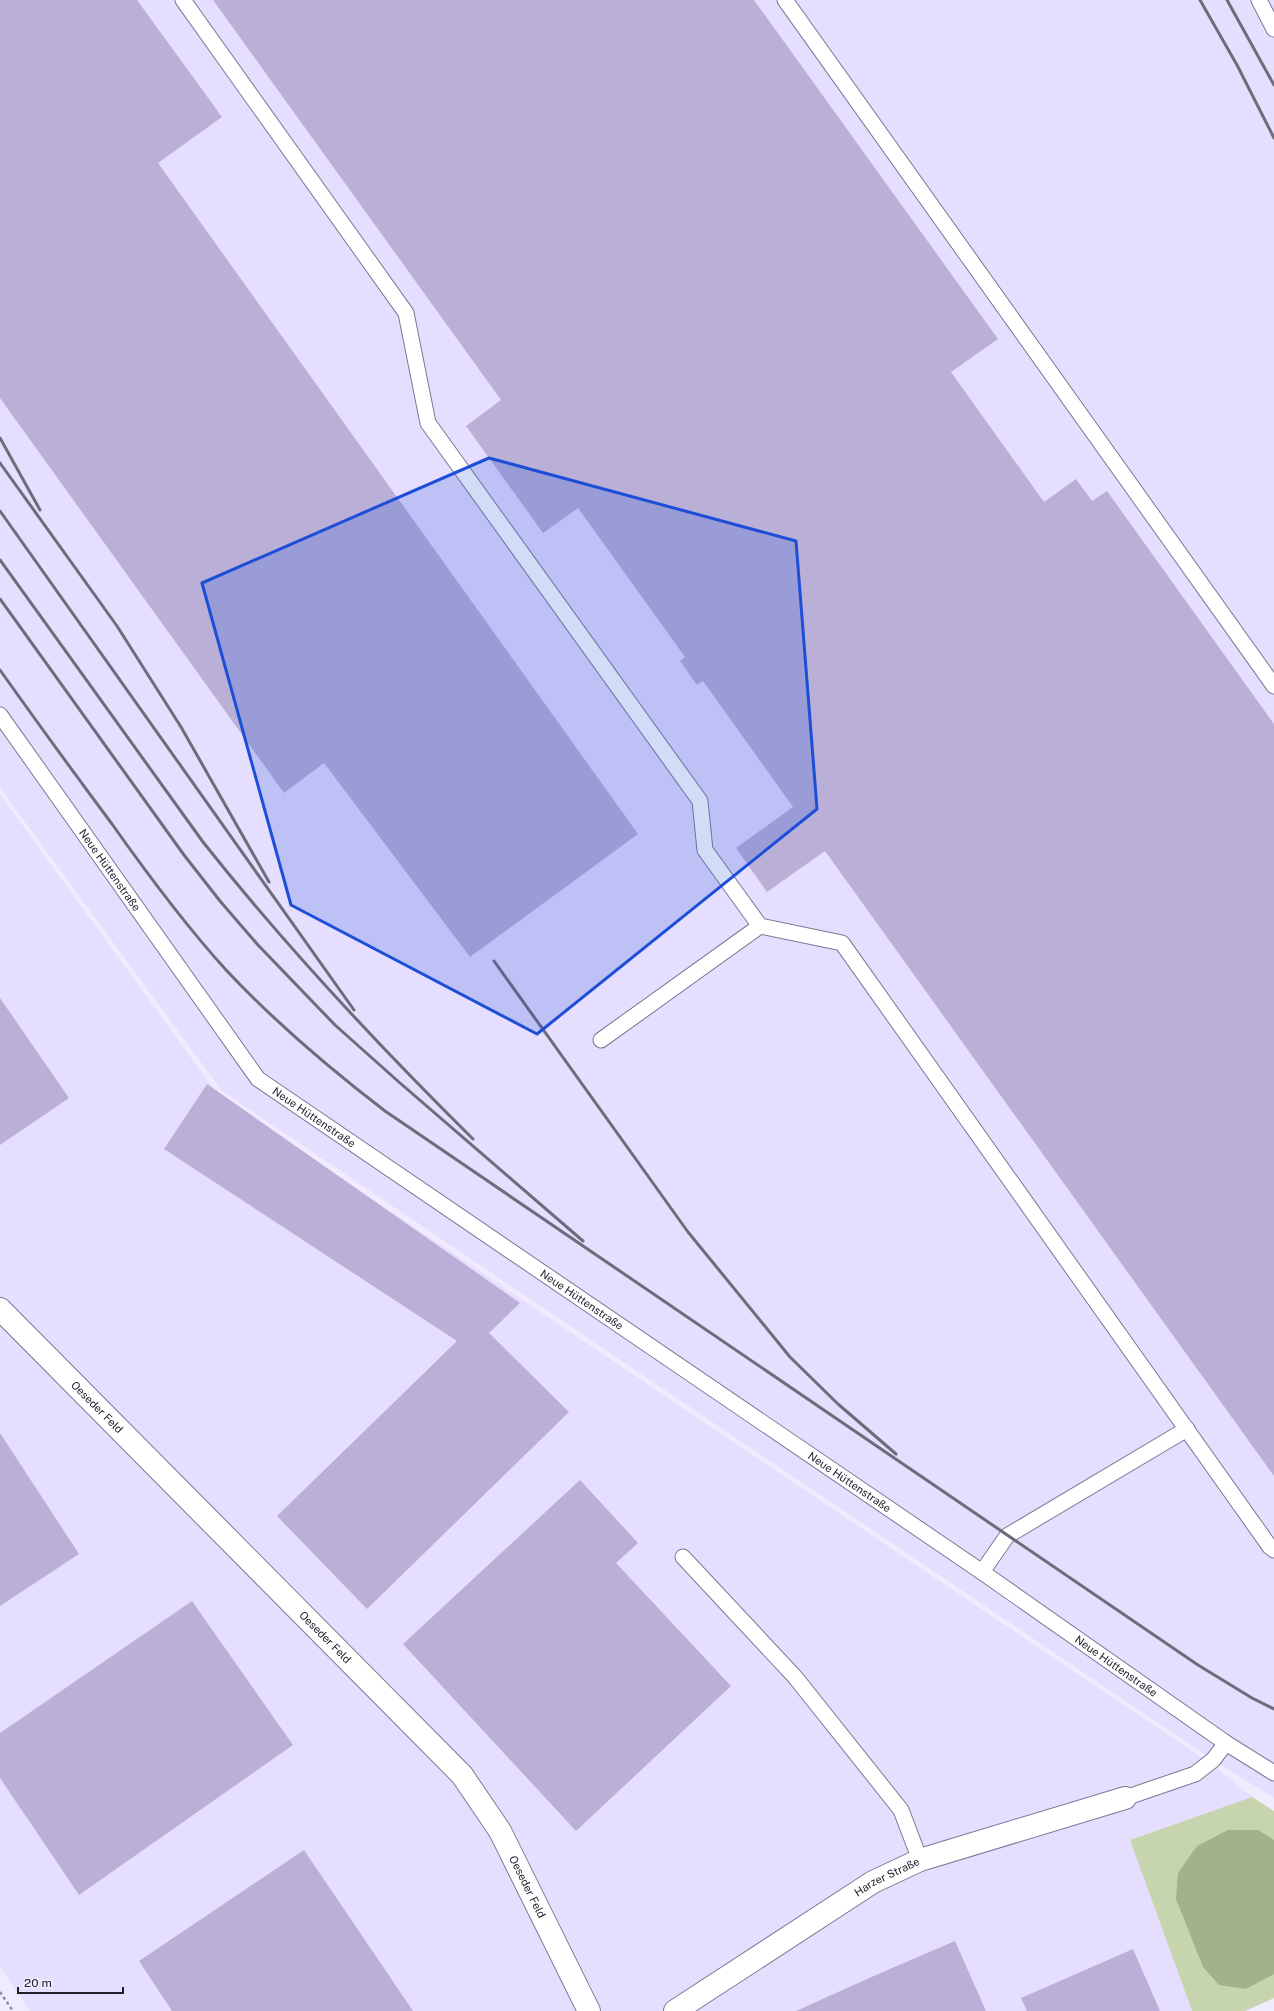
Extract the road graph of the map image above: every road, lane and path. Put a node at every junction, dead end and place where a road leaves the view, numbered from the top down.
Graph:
1 (183, 0) edge
2 (785, 0) edge
3 (1259, 0) edge
4 (1274, 29) edge
5 (1274, 686) edge
6 (0, 715) edge
7 (760, 926) junction
8 (601, 1040) dead end
9 (0, 1309) edge
10 (1187, 1429) junction
11 (1274, 1550) edge
12 (683, 1557) dead end
13 (982, 1572) junction
14 (1226, 1743) junction
15 (1274, 1772) edge
16 (1125, 1798) joint
17 (920, 1860) junction
18 (0, 1992) edge
19 (13, 2011) edge
20 (589, 2011) edge
21 (675, 2011) edge

1 - 7 lane
2 - 5 lane
3 - 4 lane
6 - 13 lane, Neue Hüttenstraße
7 - 8 lane
7 - 10 lane
9 - 20 street, Oeseder Feld
10 - 11 lane
10 - 13 lane
12 - 17 lane
13 - 14 lane, Neue Hüttenstraße
14 - 15 lane, Neue Hüttenstraße
14 - 16 lane
16 - 17 street, Harzer Straße
17 - 21 street, Harzer Straße
18 - 19 path

